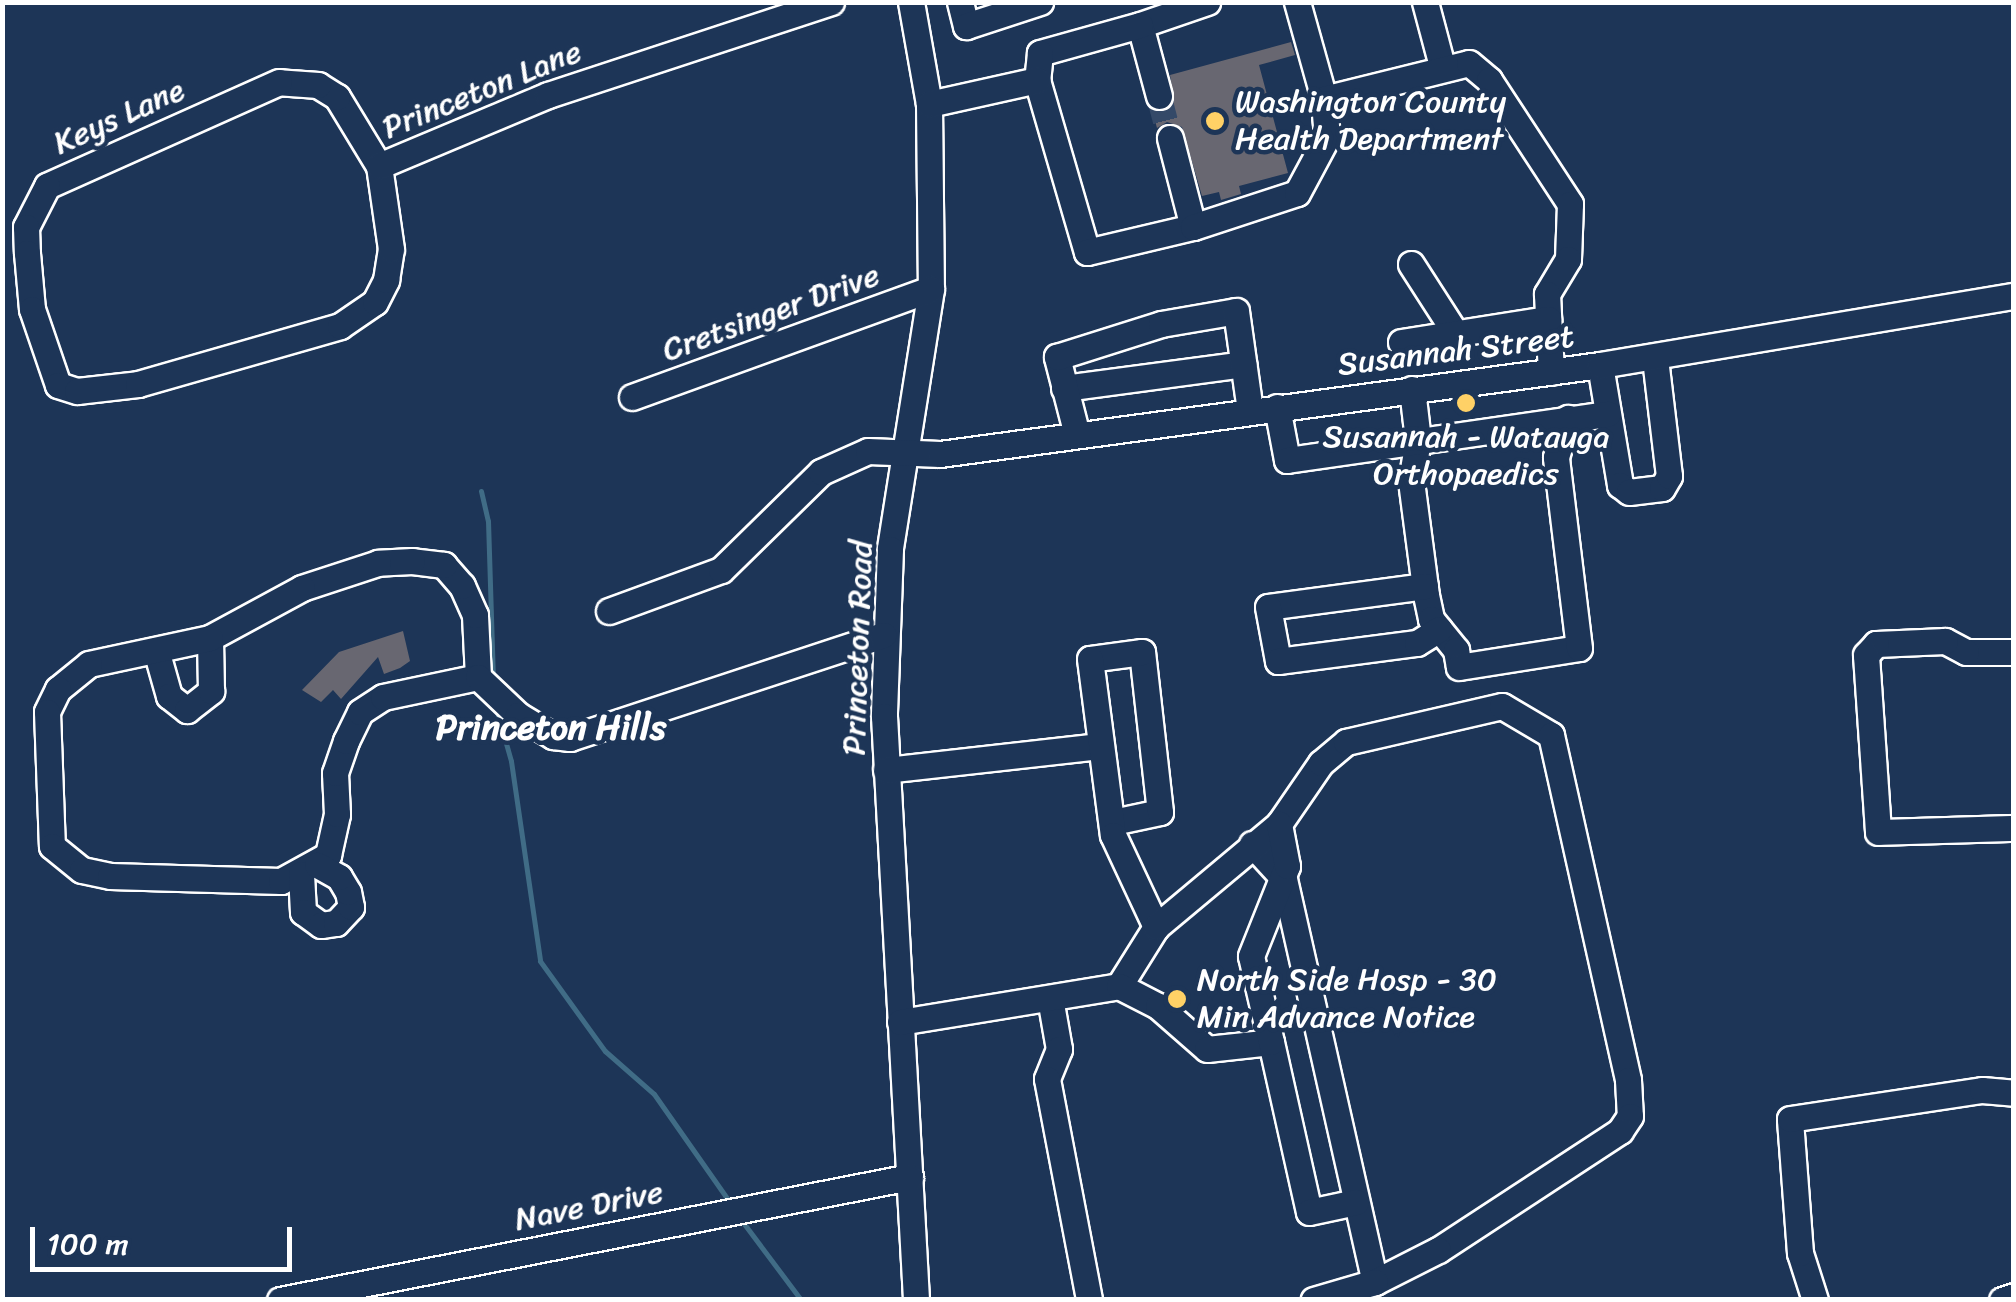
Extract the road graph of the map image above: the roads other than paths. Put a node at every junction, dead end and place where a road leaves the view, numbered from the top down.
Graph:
1 (831, 2) edge
2 (911, 2) edge
3 (960, 2) edge
4 (1207, 2) edge
5 (1297, 2) edge
6 (1425, 2) edge
7 (1027, 4) edge
8 (1140, 25) junction
9 (1442, 66) junction
10 (1037, 80) junction
11 (1160, 96) tunnel mouth
12 (1324, 98) junction
13 (929, 104) junction
14 (1170, 138) tunnel mouth
15 (379, 166) junction
16 (1193, 227) junction
17 (1411, 264) dead end
18 (931, 290) junction
19 (2014, 296) edge
20 (1548, 319) junction
21 (1456, 334) junction
22 (1401, 342) dead end
23 (1655, 358) junction
24 (1244, 364) junction
25 (1600, 365) junction
26 (1551, 372) junction
27 (58, 386) joint
28 (1064, 388) junction
29 (1412, 389) junction
30 (632, 397) dead end
31 (1277, 407) junction
32 (1250, 411) junction
33 (1608, 414) junction
34 (1568, 418) junction
35 (1077, 435) junction
36 (1418, 440) junction
37 (905, 448) junction
38 (1425, 586) junction
39 (608, 610) dead end
40 (1439, 629) junction
41 (884, 635) junction
42 (210, 638) junction
43 (156, 650) junction
44 (2014, 652) edge
45 (478, 677) junction
46 (1100, 746) junction
47 (886, 770) junction
48 (1113, 822) junction
49 (1279, 824) junction
50 (2014, 828) edge
51 (1252, 844) junction
52 (1284, 879) junction
53 (1156, 926) junction
54 (1120, 986) junction
55 (1050, 998) junction
56 (900, 1022) junction
57 (1272, 1042) junction
58 (2014, 1093) edge
59 (910, 1177) junction
60 (1356, 1202) junction
61 (1375, 1282) junction
62 (2014, 1296) edge
63 (280, 1300) edge
64 (916, 1300) edge
65 (1089, 1300) edge
66 (1314, 1300) edge
67 (1815, 1300) edge
68 (2002, 1300) edge

1 - 15 street, Princeton Lane
2 - 13 street, Princeton Road
3 - 7 street
4 - 8 street
5 - 12 street
6 - 9 street
8 - 10 street
8 - 11 street
9 - 12 street
9 - 20 street
10 - 13 street
10 - 16 street
12 - 16 street
13 - 18 street, Princeton Road
14 - 16 street
15 - 27 street, Princeton Lane
15 - 27 street, Keys Lane
17 - 21 street
18 - 30 street, Cretsinger Drive
18 - 37 street, Princeton Road
19 - 23 street, Susannah Street
20 - 21 street
20 - 26 street
21 - 22 street
23 - 25 street, Susannah Street
23 - 33 street
24 - 28 street
24 - 28 street
24 - 32 street
25 - 26 street, Susannah Street
25 - 33 street
26 - 29 street, Susannah Street
28 - 35 street
29 - 31 street, Susannah Street
29 - 36 street
31 - 32 street, Susannah Street
31 - 36 street
32 - 35 street, Susannah Street
33 - 34 street
34 - 36 street
34 - 40 street
35 - 37 street, Susannah Street
36 - 38 street
37 - 39 street, Susannah Street
37 - 41 street, Princeton Road
38 - 40 street
38 - 40 street
41 - 45 street
41 - 47 street, Princeton Road
42 - 43 street
42 - 43 street
42 - 45 street
43 - 45 street
44 - 50 street
46 - 47 street
46 - 48 street
46 - 48 street
47 - 56 street, Princeton Road
48 - 53 street
49 - 51 street
49 - 52 street
49 - 61 street
51 - 52 street
51 - 53 street
52 - 57 street
52 - 60 street
53 - 54 street
54 - 55 street
54 - 57 street
55 - 56 street
55 - 65 street
56 - 59 street, Princeton Road
57 - 60 street
58 - 67 street
59 - 63 street, Nave Drive
59 - 64 street, Princeton Road
60 - 61 street
61 - 66 street
62 - 68 street

